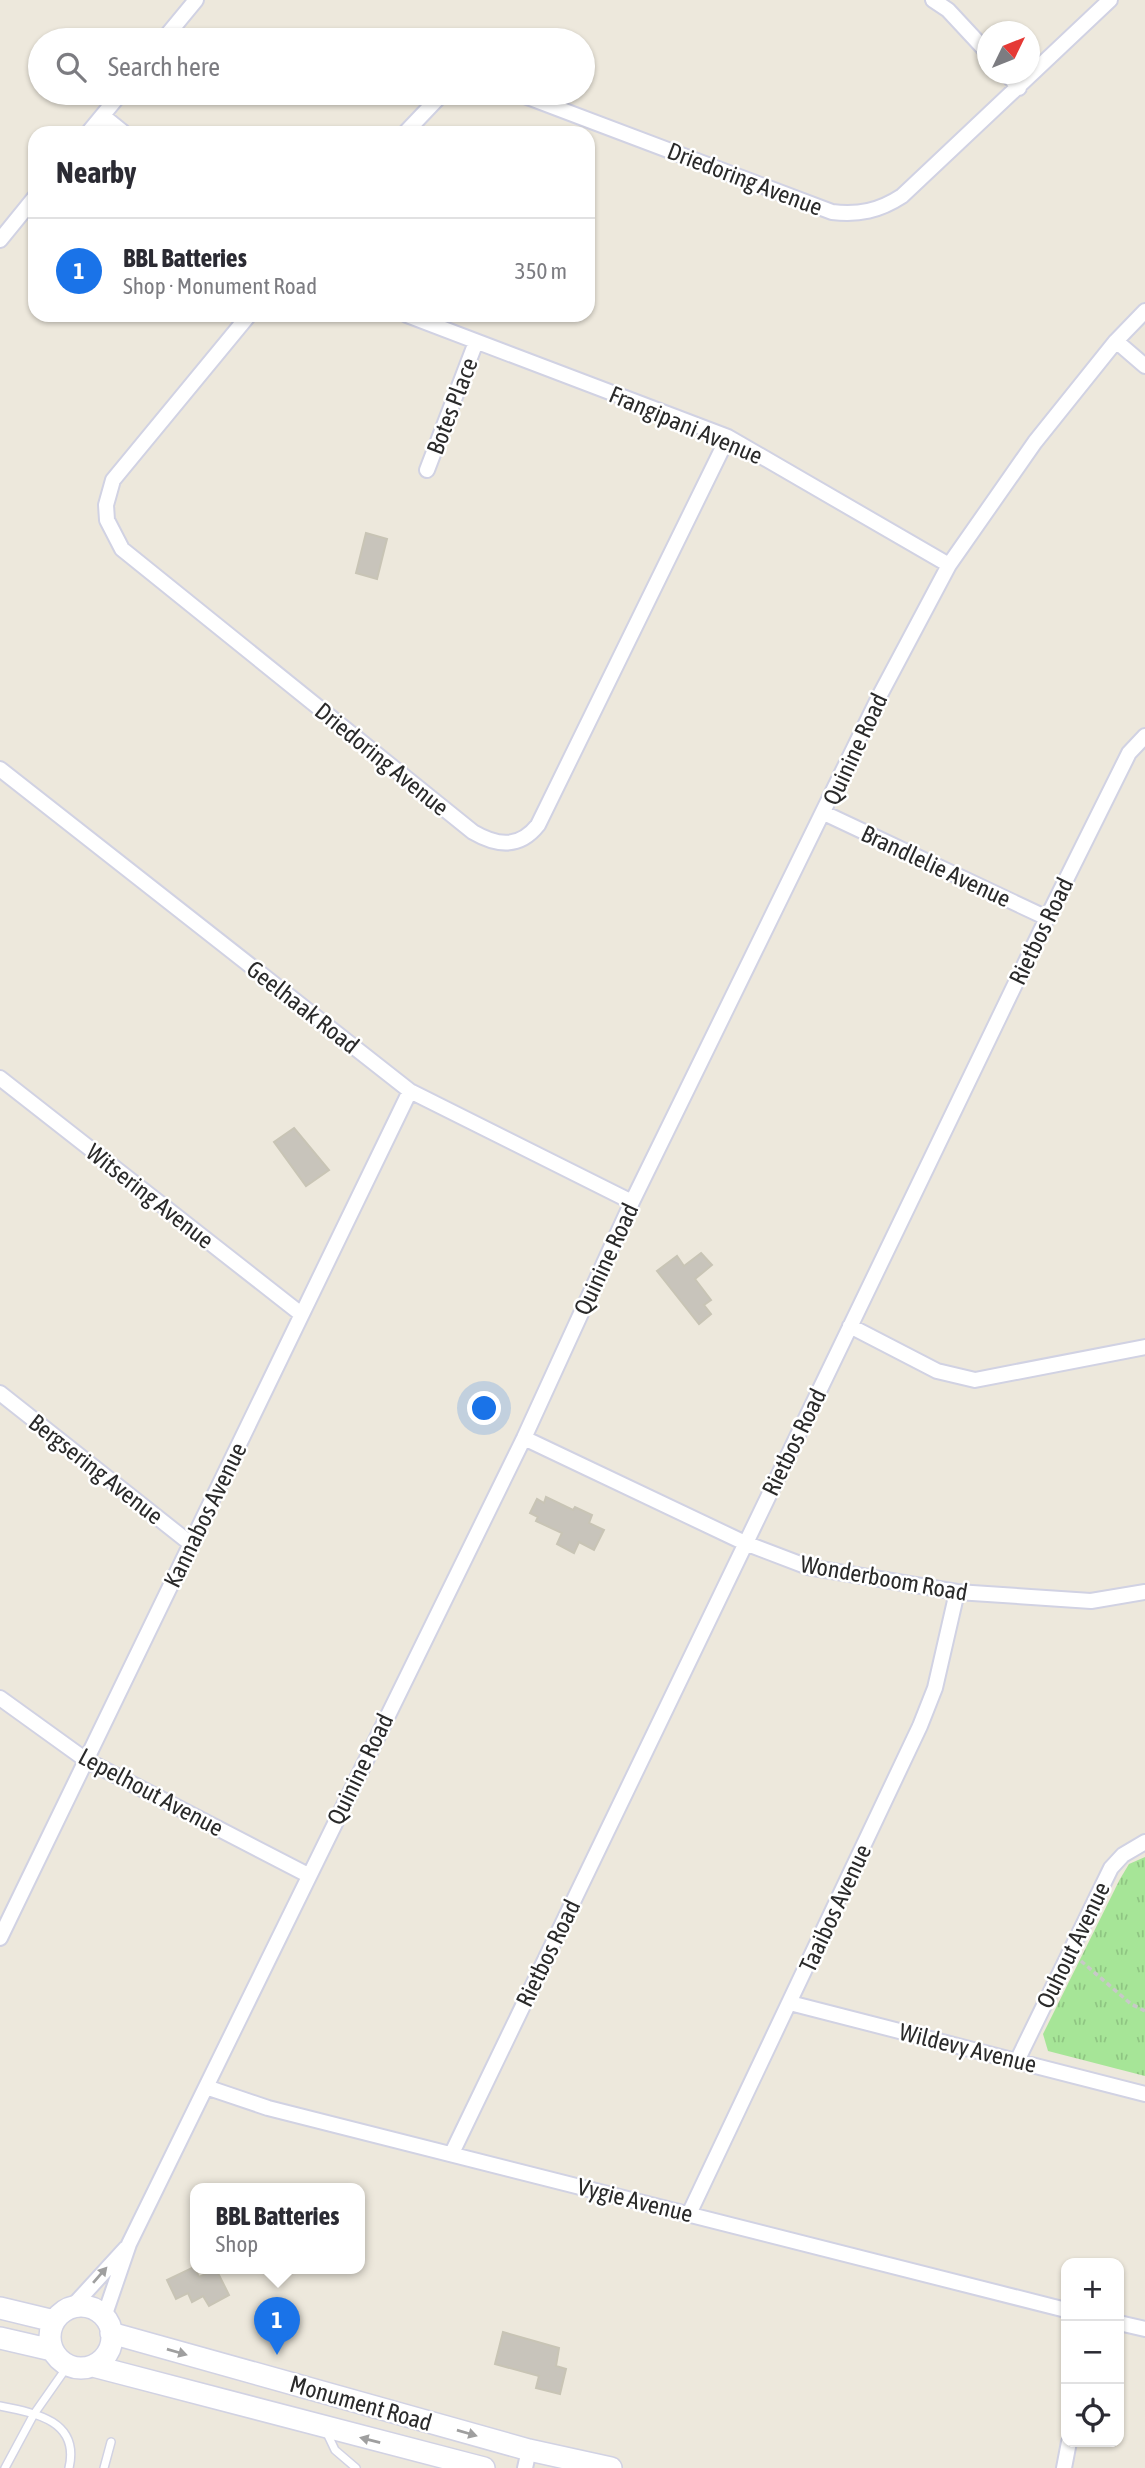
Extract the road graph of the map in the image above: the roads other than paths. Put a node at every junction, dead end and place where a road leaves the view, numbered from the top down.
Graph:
1 (196, 0) edge
2 (933, 0) edge
3 (1110, 0) edge
4 (173, 28) edge
5 (977, 40) edge
6 (1015, 84) edge
7 (1019, 88) junction
8 (112, 105) edge
9 (431, 105) edge
10 (549, 105) edge
11 (103, 116) junction
12 (94, 126) edge
13 (115, 126) edge
14 (411, 126) edge
15 (28, 206) edge
16 (0, 240) edge
17 (1145, 311) edge
18 (243, 322) edge
19 (425, 322) edge
20 (1116, 341) junction
21 (476, 342) junction
22 (1145, 366) edge
23 (728, 437) junction
24 (427, 470) dead end
25 (949, 565) junction
26 (1145, 736) edge
27 (0, 769) edge
28 (824, 813) junction
29 (1047, 918) junction
30 (0, 1078) edge
31 (410, 1091) junction
32 (632, 1202) junction
33 (301, 1314) junction
34 (850, 1326) junction
35 (1145, 1347) edge
36 (0, 1393) edge
37 (524, 1438) junction
38 (745, 1543) junction
39 (191, 1544) junction
40 (957, 1592) junction
41 (1145, 1592) edge
42 (0, 1698) edge
43 (86, 1760) junction
44 (1145, 1842) edge
45 (308, 1875) junction
46 (0, 1938) edge
47 (790, 2003) junction
48 (1017, 2061) junction
49 (205, 2087) junction
50 (1145, 2094) edge
51 (452, 2153) junction
52 (689, 2214) junction
53 (129, 2244) junction
54 (72, 2307) junction
55 (0, 2308) edge
56 (1061, 2309) edge
57 (54, 2321) junction
58 (1124, 2324) edge
59 (108, 2325) junction
60 (1145, 2329) edge
61 (0, 2338) edge
62 (52, 2350) junction
63 (82, 2366) junction
64 (0, 2406) edge
65 (34, 2414) junction
66 (325, 2428) junction
67 (111, 2442) dead end
68 (1068, 2447) edge
69 (527, 2459) edge
70 (457, 2465) edge
71 (5, 2468) edge
72 (69, 2468) edge
73 (104, 2468) edge
74 (356, 2468) edge
75 (484, 2468) edge
76 (611, 2468) edge
77 (1064, 2468) edge

1 - 4 street
2 - 5 street
3 - 7 street, Driedoring Avenue
6 - 7 street
7 - 10 street, Driedoring Avenue
8 - 11 street
9 - 14 street
11 - 12 street
11 - 13 street
15 - 16 street
17 - 20 street, Quinine Road
18 - 23 street, Driedoring Avenue
19 - 21 street, Frangipani Avenue
20 - 22 street
20 - 25 street, Quinine Road
21 - 23 street, Frangipani Avenue
21 - 24 street, Botes Place
23 - 25 street, Frangipani Avenue
25 - 28 street, Quinine Road
26 - 29 street, Rietbos Road
27 - 31 street, Geelhaak Road
28 - 29 street, Brandlelie Avenue
28 - 32 street, Quinine Road
29 - 34 street, Rietbos Road
30 - 33 street, Witsering Avenue
31 - 32 street, Geelhaak Road
31 - 33 street, Kannabos Avenue
32 - 37 street, Quinine Road
33 - 39 street, Kannabos Avenue
34 - 35 street
34 - 38 street, Rietbos Road
36 - 39 street, Bergsering Avenue
37 - 38 street, Wonderboom Road
37 - 45 street, Quinine Road
38 - 40 street, Wonderboom Road
38 - 51 street, Rietbos Road
39 - 43 street, Kannabos Avenue
40 - 41 street, Wonderboom Road
40 - 47 street, Taaibos Avenue
42 - 43 street, Lepelhout Avenue
43 - 45 street, Lepelhout Avenue
43 - 46 street, Kannabos Avenue
44 - 48 street, Ouhout Avenue
45 - 49 street, Quinine Road
47 - 48 street, Wildevy Avenue
47 - 52 street, Taaibos Avenue
48 - 50 street, Wildevy Avenue
49 - 51 street, Vygie Avenue
49 - 53 street, Quinine Road
51 - 52 street, Vygie Avenue
52 - 56 street, Vygie Avenue
54 -> 53 street, Quinine Road
53 - 59 street, Quinine Road
54 - 57 main road
54 - 59 main road
55 - 57 main road
57 - 62 main road
58 - 60 street
59 - 63 main road
59 -> 69 main road, Monument Road
61 - 62 main road
62 - 63 main road
63 - 65 lane
63 - 66 main road, Monument Road
64 - 65 lane
65 - 71 lane
65 - 72 lane
70 -> 66 main road, Monument Road
66 - 74 lane
67 - 73 lane
68 - 77 street
69 - 76 main road, Monument Road
70 - 75 main road, Monument Road

